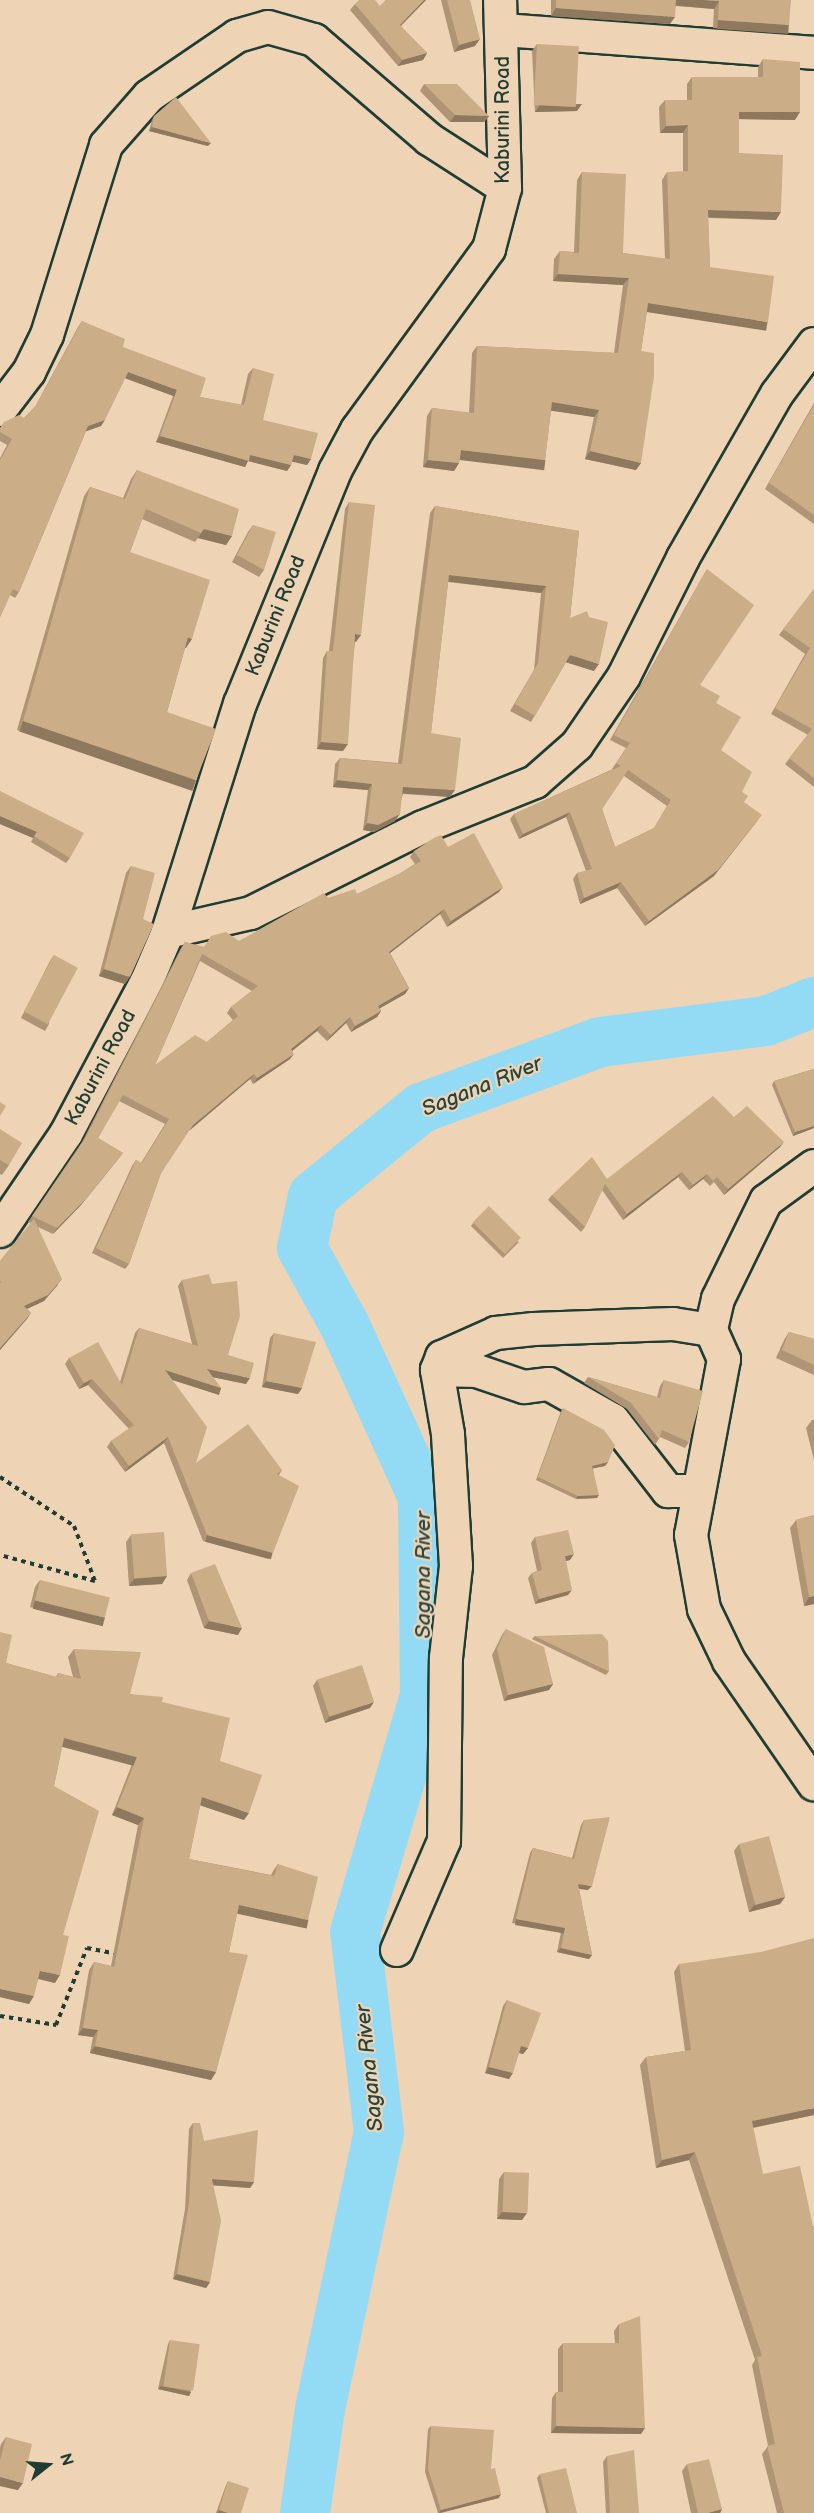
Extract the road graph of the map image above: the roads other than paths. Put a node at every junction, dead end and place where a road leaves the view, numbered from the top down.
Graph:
1 (501, 15) edge
2 (814, 53) edge
3 (505, 188) junction
4 (814, 344) edge
5 (0, 410) edge
6 (168, 932) junction
7 (814, 1166) edge
8 (0, 1231) edge
9 (711, 1330) junction
10 (437, 1370) junction
11 (696, 1491) junction
12 (814, 1784) edge
13 (397, 1950) dead end

1 - 2 street
1 - 3 street, Kaburini Road
3 - 5 street
3 - 6 street, Kaburini Road
4 - 6 street
6 - 8 street, Kaburini Road
7 - 9 street
9 - 10 street
9 - 11 street
10 - 11 street
10 - 13 street
11 - 12 street

